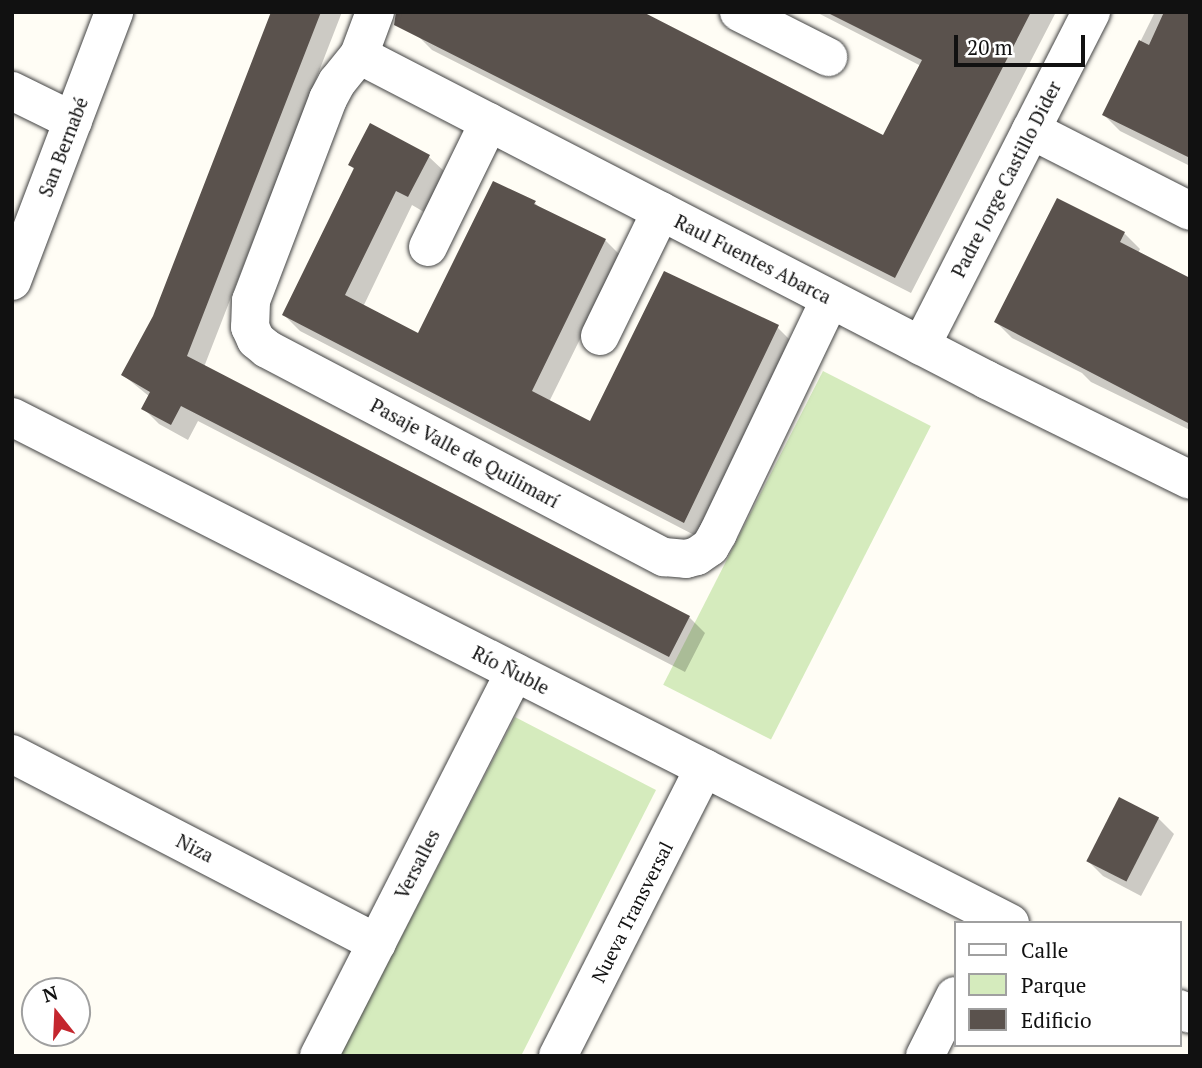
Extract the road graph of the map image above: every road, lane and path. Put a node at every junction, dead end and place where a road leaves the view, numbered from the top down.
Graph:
1 (114, 12) edge
2 (375, 12) edge
3 (739, 12) edge
4 (1091, 12) edge
5 (359, 55) junction
6 (828, 57) dead end
7 (12, 91) edge
8 (72, 121) junction
9 (489, 122) junction
10 (1031, 130) junction
11 (661, 211) junction
12 (1190, 211) edge
13 (428, 247) dead end
14 (12, 281) edge
15 (831, 299) junction
16 (600, 336) dead end
17 (921, 346) junction
18 (12, 417) edge
19 (1190, 480) edge
20 (515, 672) junction
21 (12, 754) edge
22 (704, 768) junction
23 (1000, 920) edge
24 (377, 943) junction
25 (954, 998) edge
26 (319, 1056) edge
27 (558, 1056) edge
28 (925, 1056) edge

1 - 8 street, San Bernabé
2 - 5 street
3 - 6 street
4 - 10 street, Padre Jorge Castillo Dider
5 - 9 street, Raul Fuentes Abarca
5 - 15 street, Pasaje Valle de Quilimarí
7 - 8 street
8 - 14 street, San Bernabé
9 - 11 street, Raul Fuentes Abarca
9 - 13 street
10 - 12 street
10 - 17 street, Padre Jorge Castillo Dider
11 - 15 street, Raul Fuentes Abarca
11 - 16 street
15 - 17 street, Raul Fuentes Abarca
17 - 19 street, Raul Fuentes Abarca
18 - 20 street, Río Ñuble
20 - 22 street, Río Ñuble
20 - 24 street, Versalles
21 - 24 street, Niza
22 - 23 street, Río Ñuble
22 - 27 street, Nueva Transversal
24 - 26 street, Versalles
25 - 28 street

